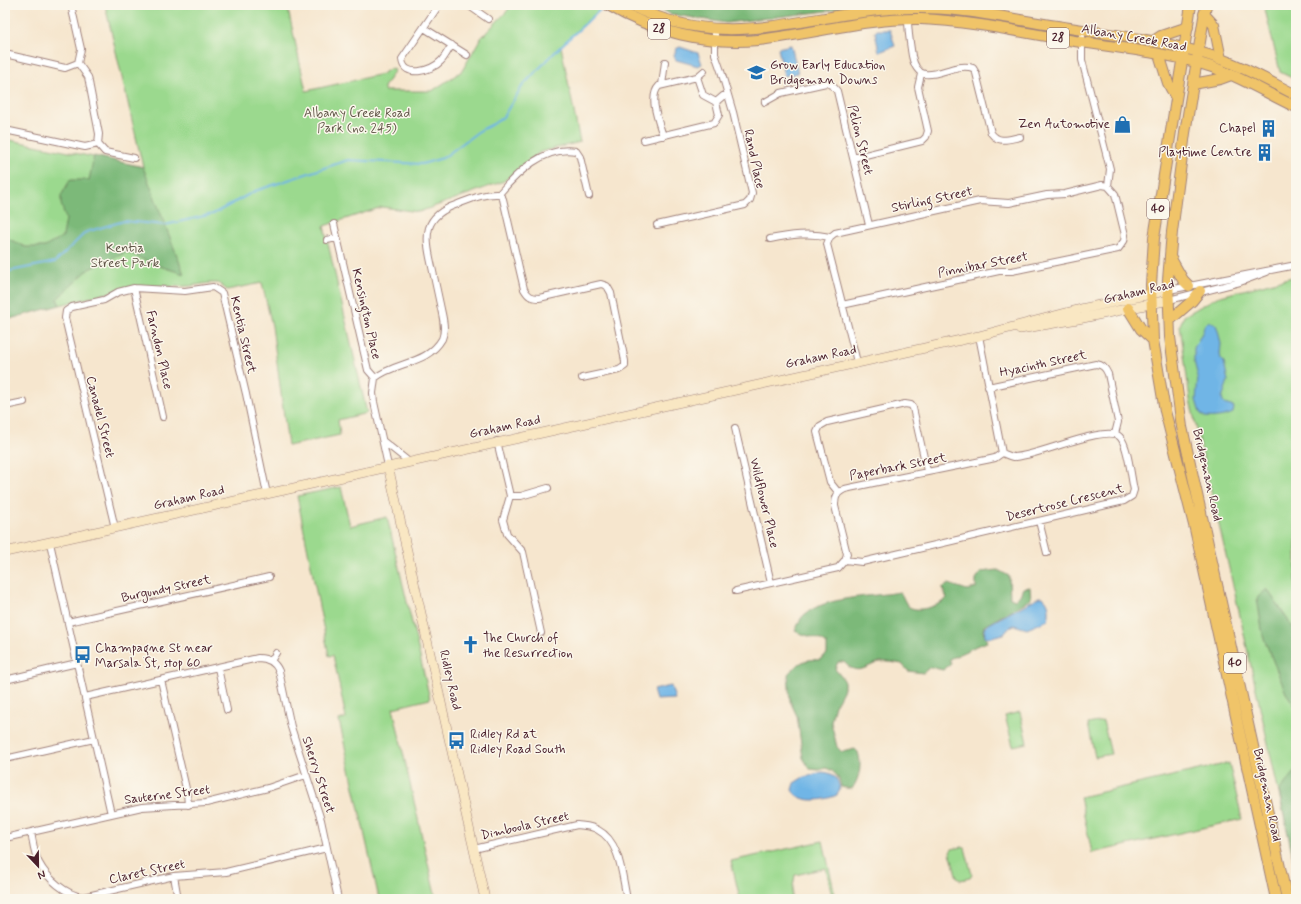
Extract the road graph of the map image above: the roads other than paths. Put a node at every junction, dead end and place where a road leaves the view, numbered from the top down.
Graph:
1 (71, 5) edge
2 (439, 5) edge
3 (468, 5) edge
4 (608, 5) edge
5 (630, 5) edge
6 (1191, 5) edge
7 (936, 7) edge
8 (1205, 10) edge
9 (488, 19) dead end
10 (908, 19) junction
11 (1188, 27) junction
12 (424, 28) junction
13 (715, 29) junction
14 (1082, 30) junction
15 (714, 40) junction
16 (1081, 42) junction
17 (1152, 42) junction
18 (452, 45) junction
19 (1185, 48) junction
20 (1199, 52) junction
21 (5, 54) edge
22 (1160, 54) junction
23 (467, 55) dead end
24 (1221, 58) junction
25 (1183, 59) junction
26 (665, 62) dead end
27 (78, 63) junction
28 (1197, 63) junction
29 (704, 71) dead end
30 (921, 74) junction
31 (1231, 75) junction
32 (697, 77) junction
33 (1193, 84) junction
34 (662, 86) junction
35 (728, 95) junction
36 (1296, 95) edge
37 (1176, 98) junction
38 (716, 102) junction
39 (765, 102) dead end
40 (1296, 107) edge
41 (5, 130) edge
42 (662, 136) junction
43 (1020, 137) dead end
44 (644, 140) dead end
45 (98, 144) junction
46 (134, 158) dead end
47 (853, 158) junction
48 (1108, 186) junction
49 (499, 194) junction
50 (589, 196) dead end
51 (334, 224) dead end
52 (657, 225) dead end
53 (869, 225) junction
54 (830, 237) junction
55 (337, 238) junction
56 (770, 239) dead end
57 (326, 240) dead end
58 (1170, 257) junction
59 (1296, 265) edge
60 (1270, 271) junction
61 (1189, 286) junction
62 (134, 288) junction
63 (1200, 291) junction
64 (1169, 295) junction
65 (1151, 298) junction
66 (842, 305) junction
67 (1128, 308) junction
68 (66, 311) joint
69 (1170, 320) junction
70 (1011, 328) junction
71 (979, 336) junction
72 (1153, 340) junction
73 (857, 362) junction
74 (375, 378) junction
75 (582, 378) dead end
76 (988, 387) junction
77 (24, 402) dead end
78 (5, 406) edge
79 (163, 417) dead end
80 (1182, 427) junction
81 (735, 428) dead end
82 (1170, 431) junction
83 (1115, 434) junction
84 (382, 441) junction
85 (497, 442) junction
86 (1002, 453) junction
87 (408, 461) junction
88 (388, 466) junction
89 (927, 471) junction
90 (548, 488) dead end
91 (838, 492) junction
92 (267, 494) junction
93 (5, 496) edge
94 (510, 496) junction
95 (5, 502) edge
96 (1039, 521) junction
97 (115, 528) junction
98 (50, 543) junction
99 (5, 552) edge
100 (1047, 554) dead end
101 (846, 560) junction
102 (269, 577) dead end
103 (771, 583) junction
104 (736, 591) dead end
105 (68, 622) junction
106 (541, 633) dead end
107 (276, 653) dead end
108 (271, 661) junction
109 (77, 663) junction
110 (218, 668) junction
111 (5, 680) edge
112 (161, 680) junction
113 (85, 697) junction
114 (227, 710) dead end
115 (94, 739) junction
116 (5, 759) edge
117 (306, 775) junction
118 (188, 805) junction
119 (111, 814) junction
120 (31, 832) junction
121 (5, 838) edge
122 (327, 848) junction
123 (474, 849) junction
124 (174, 876) junction
125 (178, 899) edge
126 (338, 899) edge
127 (485, 899) edge
128 (627, 899) edge
129 (1276, 899) edge
130 (1287, 899) edge

1 - 27 street
2 - 12 street
3 - 9 street
4 - 15 main road, Albany Creek Road / 28
5 - 13 main road, Albany Creek Road / 28
6 - 11 main road, 40
7 - 13 main road, Albany Creek Road / 28
7 - 14 main road, Albany Creek Road / 28
8 - 20 main road, 40
8 - 24 main road
10 - 15 main road, Albany Creek Road / 28
10 - 16 main road, Albany Creek Road / 28
10 - 30 street
11 - 17 main road
11 - 19 main road, 40
12 - 18 street
12 - 18 street
13 - 15 street, Rand Place
14 - 16 street
14 - 17 main road, Albany Creek Road / 28
15 - 35 street, Rand Place
16 - 22 main road, Albany Creek Road / 28
16 - 48 street
17 - 19 main road, Albany Creek Road / 28
18 - 23 street
19 - 20 main road, Albany Creek Road / 28
19 - 25 main road, 40
20 - 24 main road, Albany Creek Road / 28
20 - 28 main road, Bridgeman Road / 40
21 - 27 street
22 - 25 main road, Albany Creek Road / 28
22 - 37 main road
24 - 36 main road, Albany Creek Road / 28
25 - 28 main road, Albany Creek Road / 28
25 - 37 main road, Bridgeman Road / 40
26 - 34 street
27 - 45 street
28 - 31 main road, Albany Creek Road / 28
28 - 33 main road, Bridgeman Road / 40
29 - 32 street
30 - 43 street
30 - 47 street
31 - 33 main road
31 - 40 main road, Albany Creek Road / 28
32 - 34 street
32 - 38 street
33 - 58 main road, Bridgeman Road / 40
34 - 42 street
35 - 38 street
35 - 52 street, Rand Place
37 - 65 main road, Bridgeman Road / 40
38 - 42 street
39 - 47 street, Pelion Street
41 - 45 street
42 - 44 street
45 - 46 street
47 - 53 street, Pelion Street
48 - 53 street, Stirling Street
48 - 66 street, Pinnibar Street
49 - 50 street
49 - 74 street
49 - 75 street
51 - 55 street, Kensington Place
53 - 54 street, Stirling Street
54 - 56 street
54 - 66 street
55 - 57 street
55 - 74 street, Kensington Place
58 - 61 main road
58 - 64 main road, Bridgeman Road / 40
59 - 60 street, Graham Road
60 - 61 street, Graham Road
60 - 63 street, Graham Road
61 - 64 street, Graham Road
62 - 68 street, Kentia Street
62 - 79 street, Farndon Place
62 - 92 street, Kentia Street
63 - 64 street, Graham Road
63 - 69 main road
64 - 65 street, Graham Road
64 - 69 main road, Bridgeman Road / 40
65 - 67 street, Graham Road
65 - 70 street, Graham Road
65 - 72 main road, Bridgeman Road / 40
66 - 73 street
67 - 70 street, Graham Road
67 - 72 main road
68 - 97 street, Canadel Street
69 - 80 main road, Bridgeman Road / 40
70 - 71 street, Graham Road
71 - 73 street, Graham Road
71 - 76 street
72 - 82 main road, Bridgeman Road / 40
73 - 85 street, Graham Road
74 - 84 street, Kensington Place
76 - 83 street, Hyacinth Street
76 - 86 street
77 - 78 street
80 - 82 main road
80 - 130 main road, Bridgeman Road / 40
81 - 103 street, Wildflower Place
82 - 129 main road, Bridgeman Road / 40
83 - 86 street
83 - 96 street, Desertrose Crescent
84 - 87 street
84 - 88 street, Kensington Place
85 - 87 street, Graham Road
85 - 94 street
86 - 89 street, Paperbark Street
87 - 88 street, Graham Road
88 - 92 street, Graham Road
88 - 123 street, Ridley Road
89 - 91 street, Paperbark Street
89 - 91 street
90 - 94 street
91 - 101 street, Paperbark Street
92 - 97 street, Graham Road
93 - 95 street
94 - 106 street
96 - 100 street
96 - 101 street, Desertrose Crescent
97 - 98 street, Graham Road
98 - 99 street, Graham Road
98 - 105 street
101 - 103 street
102 - 105 street, Burgundy Street
103 - 104 street
105 - 109 street
107 - 108 street
108 - 110 street
108 - 117 street, Sherry Street
109 - 111 street
109 - 113 street
110 - 112 street
110 - 114 street
112 - 113 street
112 - 118 street
113 - 115 street
115 - 116 street
115 - 119 street
117 - 118 street, Sauterne Street
117 - 122 street, Sherry Street
118 - 119 street, Sauterne Street
119 - 120 street, Sauterne Street
120 - 121 street, Sauterne Street
120 - 124 street, Claret Street
122 - 124 street, Claret Street
122 - 126 street, Sherry Street
123 - 127 street, Ridley Road
123 - 128 street, Dimboola Street
124 - 125 street

